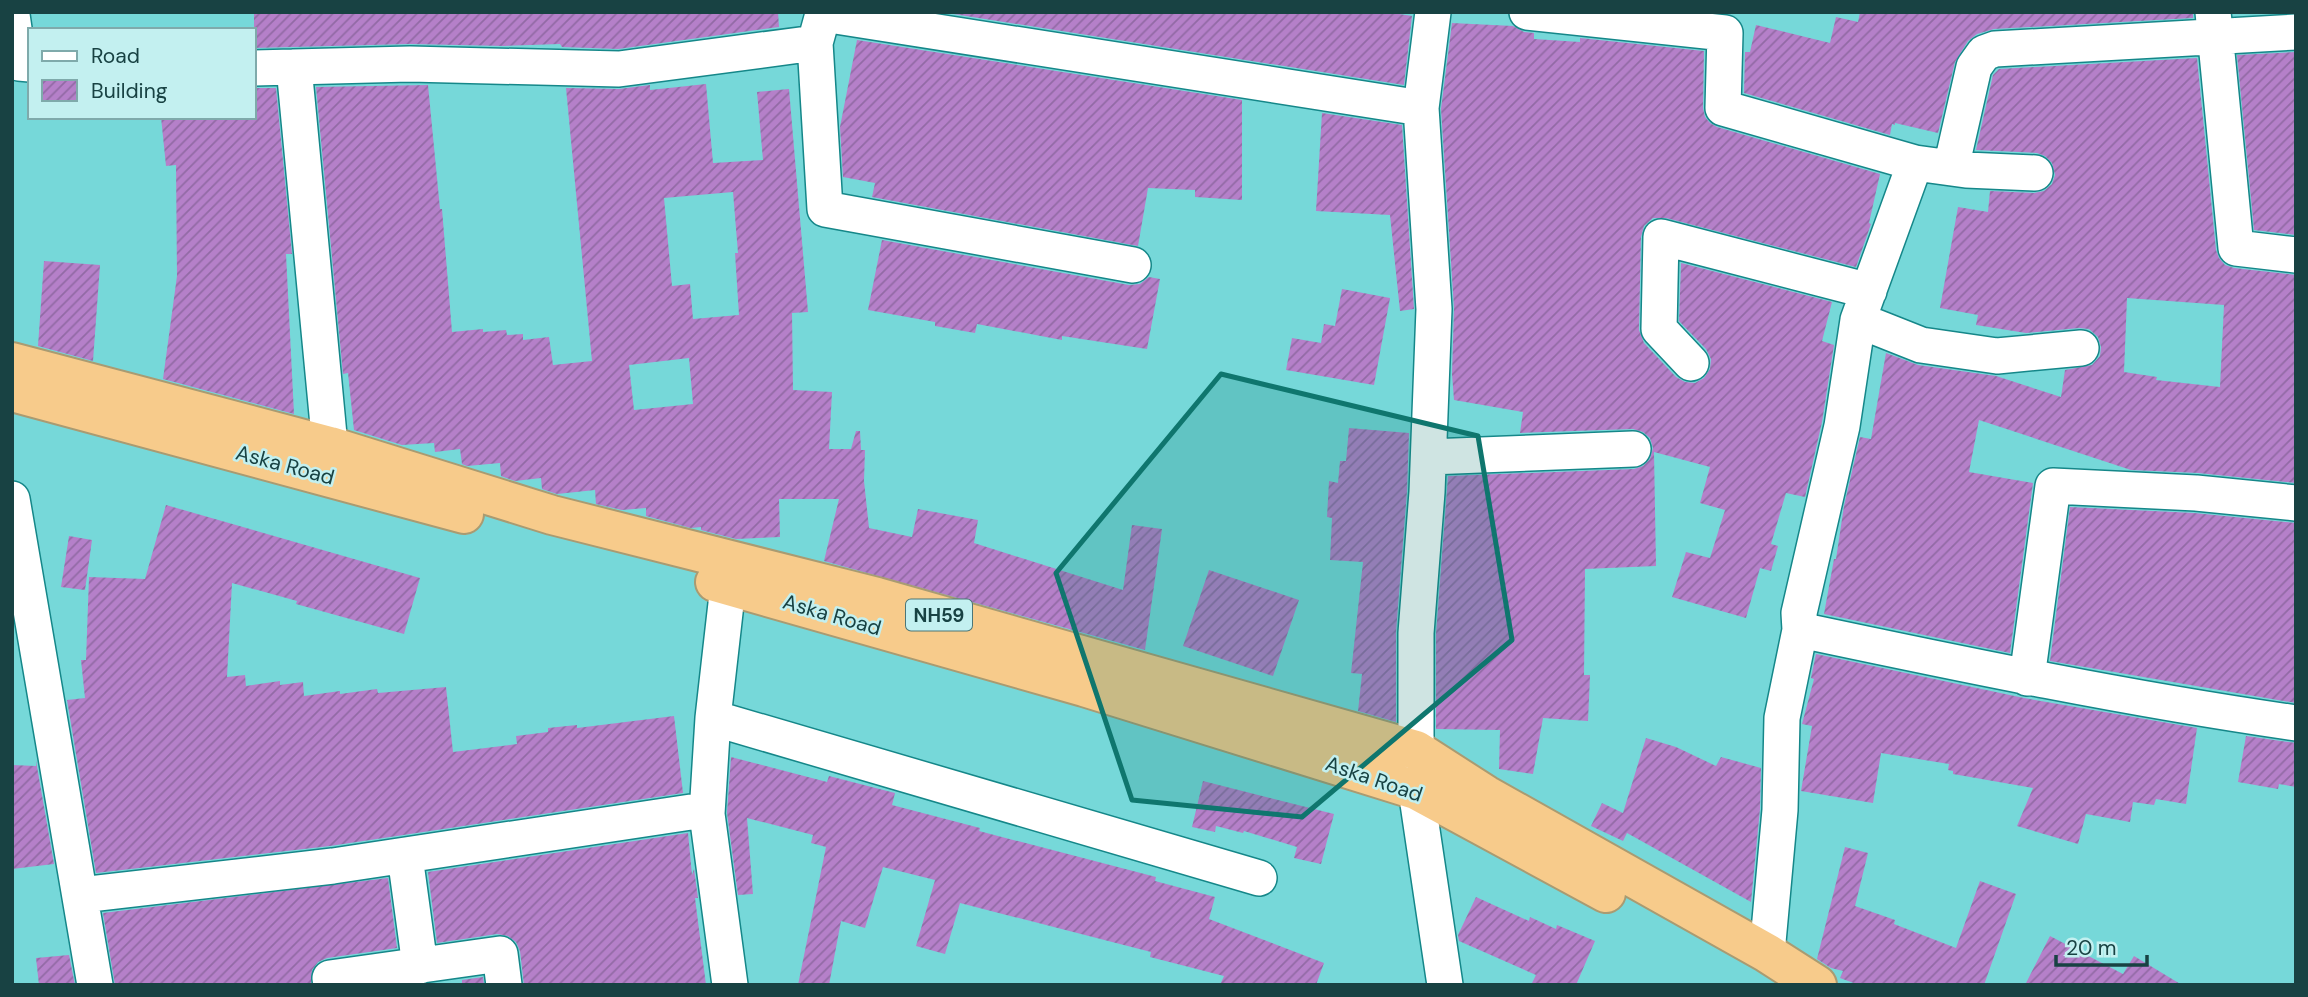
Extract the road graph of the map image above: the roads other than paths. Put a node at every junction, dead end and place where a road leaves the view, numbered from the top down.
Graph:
1 (1433, 12) edge
2 (1527, 12) edge
3 (12, 15) edge
4 (1637, 18) edge
5 (2214, 24) edge
6 (2296, 32) edge
7 (815, 43) junction
8 (28, 64) edge
9 (294, 67) junction
10 (256, 68) edge
11 (1421, 107) junction
12 (1915, 163) junction
13 (1951, 168) junction
14 (2035, 173) dead end
15 (2296, 256) edge
16 (1133, 265) dead end
17 (1864, 306) junction
18 (2081, 348) dead end
19 (12, 362) edge
20 (1690, 363) dead end
21 (12, 392) edge
22 (330, 446) junction
23 (1633, 449) dead end
24 (1429, 457) junction
25 (12, 499) edge
26 (2296, 503) edge
27 (728, 586) junction
28 (1800, 631) junction
29 (2027, 678) junction
30 (713, 718) junction
31 (2296, 723) edge
32 (1416, 750) junction
33 (1416, 790) junction
34 (707, 814) junction
35 (405, 856) junction
36 (1259, 878) dead end
37 (81, 895) junction
38 (420, 966) junction
39 (1770, 969) edge
40 (95, 985) edge
41 (331, 985) edge
42 (504, 985) edge
43 (730, 985) edge
44 (1445, 985) edge
45 (1817, 985) edge

1 - 11 street
2 - 4 street
3 - 8 street
4 - 12 street
5 - 6 street
5 - 13 street
5 - 15 street
7 - 9 street
7 - 11 street
7 - 16 street
9 - 10 street
9 - 22 street
11 - 24 street
12 - 13 street
12 - 17 street
13 - 14 street
17 - 18 street
17 - 20 street
17 - 28 street
19 - 22 highway, NH59
21 - 27 highway, Aska Road / NH59
22 - 32 highway, NH59
23 - 24 street
24 - 32 street
25 - 37 street
26 - 29 street
27 - 30 street
27 - 33 highway, Aska Road / NH59
28 - 29 street
28 - 39 street
29 - 31 street
30 - 34 street
30 - 36 street
32 - 33 street
32 - 39 highway, NH59
33 - 39 highway, Aska Road / NH59
33 - 44 street
34 - 35 street
34 - 43 street
35 - 37 street
35 - 38 street
37 - 40 street
38 - 41 street
38 - 42 street
39 - 45 highway, NH59

